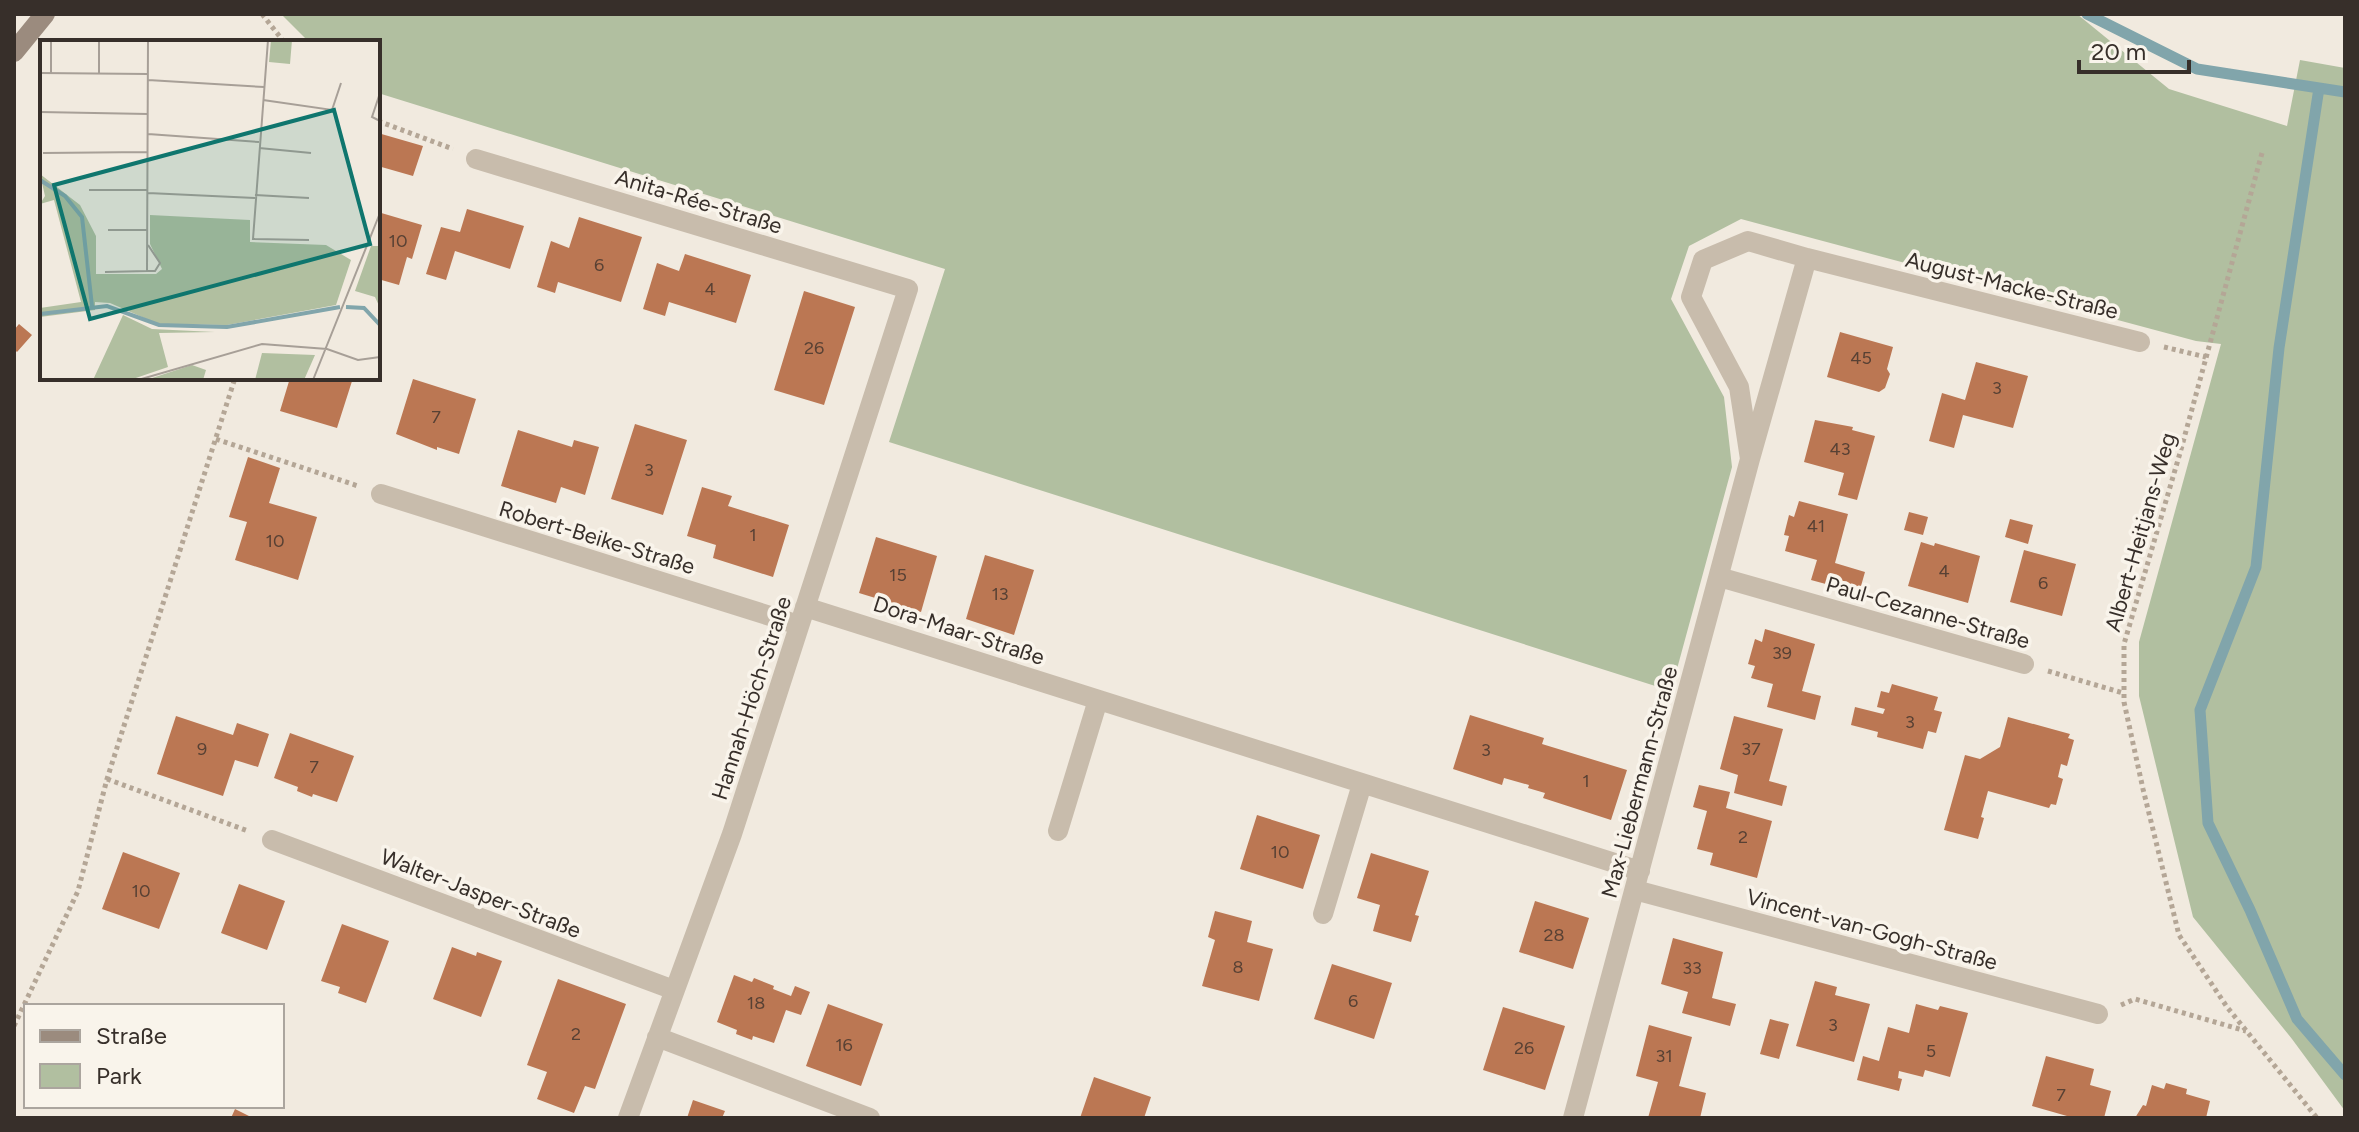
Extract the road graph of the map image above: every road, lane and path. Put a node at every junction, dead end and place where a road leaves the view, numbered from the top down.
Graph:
1 (45, 14) edge
2 (262, 14) edge
3 (282, 40) edge
4 (14, 52) edge
5 (380, 122) edge
6 (2262, 153) dead end
7 (476, 159) joint
8 (1807, 258) junction
9 (908, 289) joint
10 (2140, 342) joint
11 (2206, 357) junction
12 (234, 380) edge
13 (216, 439) junction
14 (1750, 459) junction
15 (381, 494) joint
16 (1719, 577) junction
17 (802, 616) junction
18 (2024, 664) joint
19 (2124, 693) junction
20 (1098, 700) junction
21 (107, 779) junction
22 (1362, 784) junction
23 (1058, 831) dead end
24 (272, 840) joint
25 (1637, 880) junction
26 (1323, 914) dead end
27 (674, 990) junction
28 (24, 1004) edge
29 (24, 1005) edge
30 (2098, 1014) joint
31 (14, 1026) edge
32 (2247, 1031) junction
33 (657, 1037) junction
34 (628, 1118) edge
35 (870, 1118) edge
36 (1573, 1118) edge
37 (2317, 1118) edge

1 - 4 main road
2 - 3 path
5 - 7 path
6 - 11 path, Albert-Heitjans-Weg
7 - 9 street, Anita-Rée-Straße
8 - 10 street, August-Macke-Straße
8 - 14 street, Max-Liebermann-Straße
8 - 14 street, Max-Liebermann-Straße
9 - 17 street, Hannah-Höch-Straße
10 - 11 path, August-Macke-Straße
11 - 19 path, Albert-Heitjans-Weg
12 - 13 path
13 - 15 path
13 - 21 path
14 - 16 street, Max-Liebermann-Straße
15 - 17 street, Robert-Beike-Straße
16 - 18 street, Paul-Cezanne-Straße
16 - 25 street, Max-Liebermann-Straße
17 - 20 street, Dora-Maar-Straße
17 - 27 street, Hannah-Höch-Straße
18 - 19 path, Paul-Cezanne-Straße
19 - 32 path, Albert-Heitjans-Weg
20 - 22 street, Dora-Maar-Straße
20 - 23 street
21 - 24 path
21 - 28 path
22 - 25 street, Dora-Maar-Straße
22 - 26 street
24 - 27 street, Walter-Jasper-Straße
25 - 30 street, Vincent-van-Gogh-Straße
25 - 36 street, Max-Liebermann-Straße
27 - 33 street, Hannah-Höch-Straße
29 - 31 path
30 - 32 path
32 - 37 path, Albert-Heitjans-Weg
33 - 34 street, Hannah-Höch-Straße
33 - 35 street

